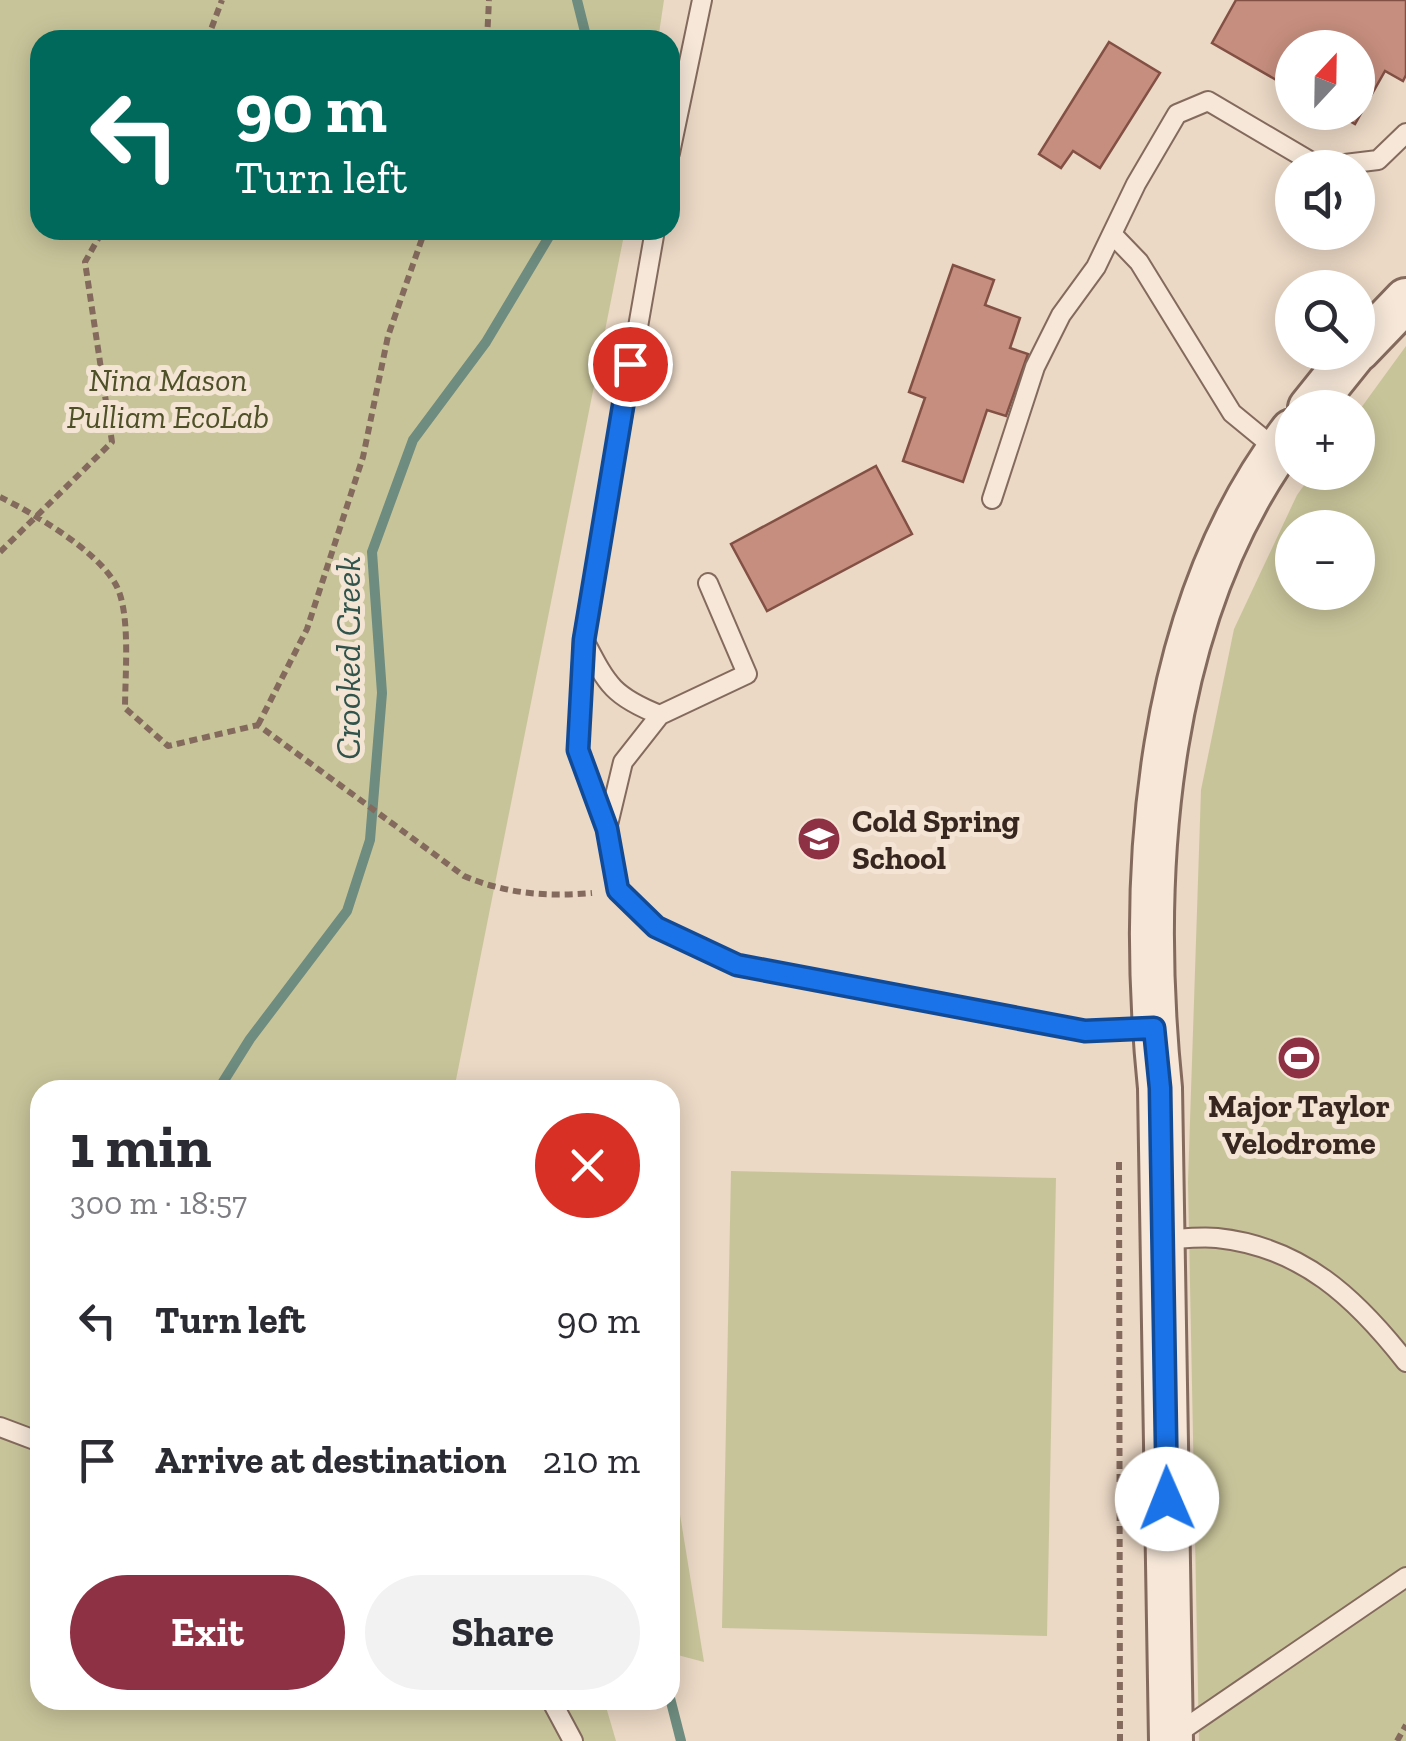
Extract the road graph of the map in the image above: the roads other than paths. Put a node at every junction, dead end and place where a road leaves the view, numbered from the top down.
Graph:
1 (702, 0) edge
2 (680, 105) edge
3 (1406, 133) edge
4 (1112, 235) junction
5 (653, 240) edge
6 (1406, 300) edge
7 (1375, 332) edge
8 (1341, 370) edge
9 (1325, 390) edge
10 (1275, 436) edge
11 (1275, 460) edge
12 (992, 499) dead end
13 (708, 583) dead end
14 (584, 640) junction
15 (660, 715) junction
16 (607, 829) junction
17 (1154, 1028) junction
18 (1162, 1240) junction
19 (1406, 1362) edge
20 (0, 1427) edge
21 (30, 1438) edge
22 (1406, 1577) edge
23 (556, 1710) edge
24 (1172, 1739) edge
25 (573, 1741) edge

1 - 2 lane
3 - 4 lane
4 - 10 lane
4 - 12 lane
5 - 14 lane
6 - 7 street
8 - 9 street
11 - 17 street
13 - 15 lane
14 - 15 lane
14 - 16 lane
15 - 16 lane
16 - 17 lane
17 - 18 street
18 - 19 lane
18 - 24 street
20 - 21 lane
22 - 24 lane
23 - 25 lane

